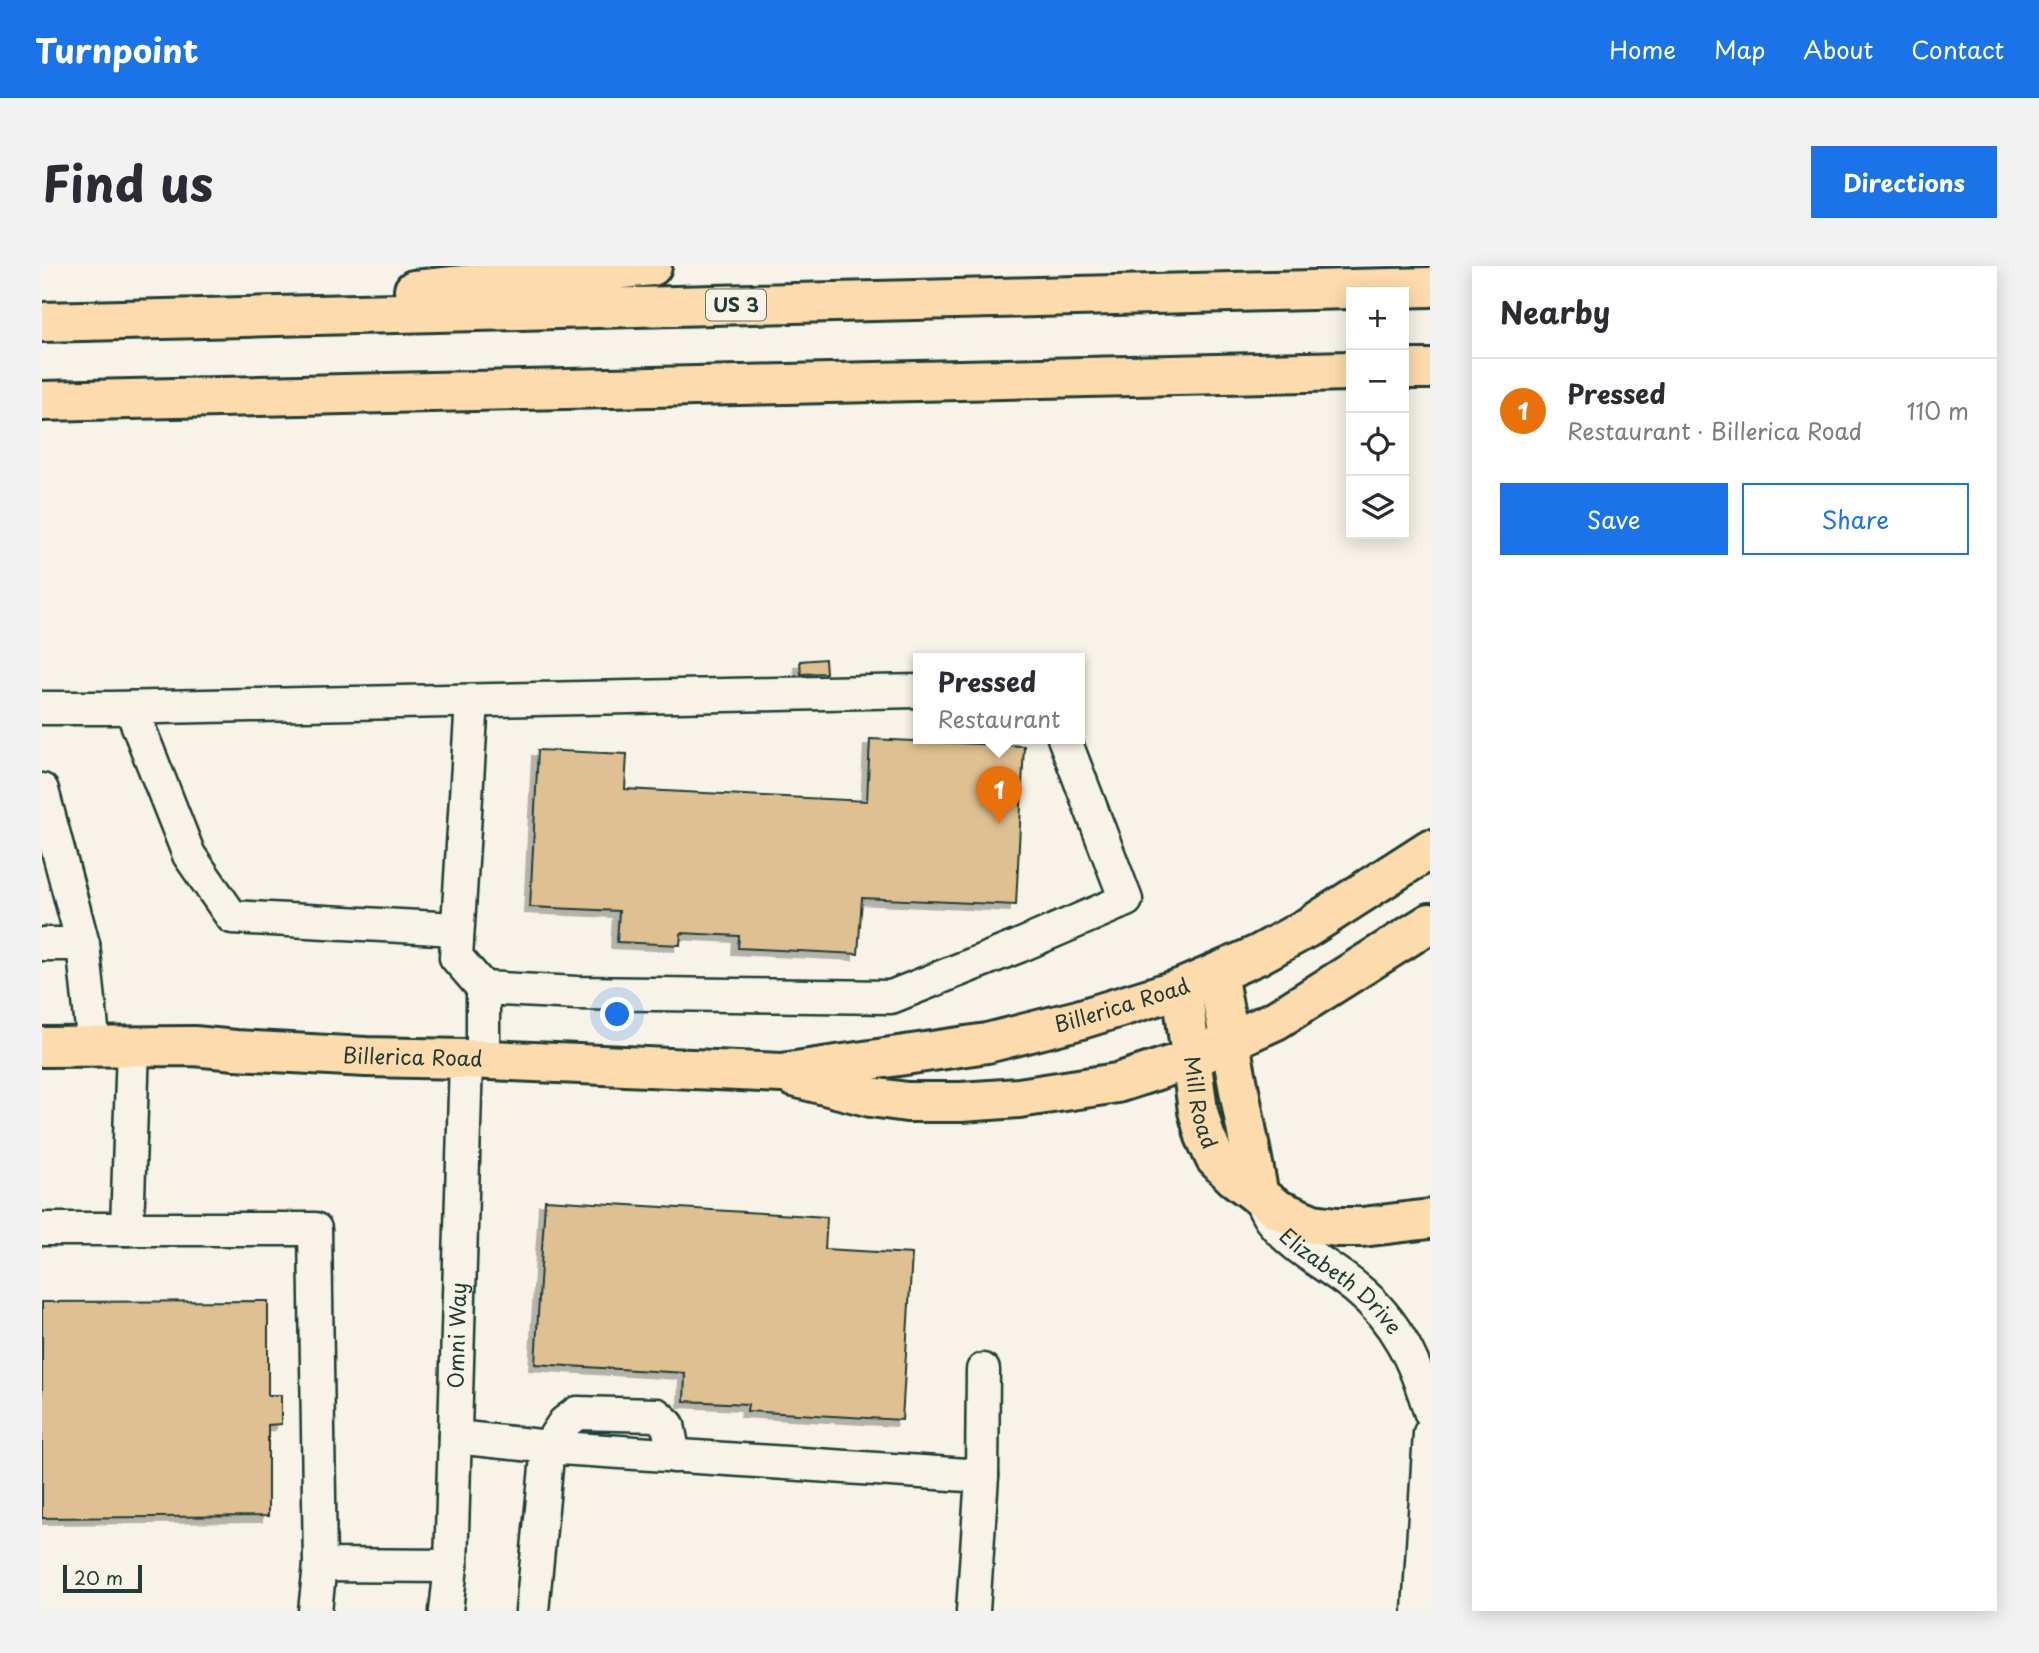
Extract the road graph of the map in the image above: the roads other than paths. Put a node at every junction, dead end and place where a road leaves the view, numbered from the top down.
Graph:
1 (652, 266) edge
2 (1430, 287) edge
3 (97, 321) junction
4 (42, 322) edge
5 (1409, 369) edge
6 (1430, 369) edge
7 (1346, 370) edge
8 (130, 399) junction
9 (42, 401) edge
10 (42, 407) edge
11 (913, 691) edge
12 (472, 701) junction
13 (42, 708) edge
14 (131, 708) junction
15 (1066, 744) edge
16 (42, 790) edge
17 (1430, 849) edge
18 (1430, 923) edge
19 (457, 929) junction
20 (42, 944) edge
21 (83, 944) junction
22 (1217, 974) junction
23 (483, 988) junction
24 (1182, 988) junction
25 (1230, 1042) junction
26 (42, 1047) edge
27 (94, 1047) junction
28 (133, 1047) junction
29 (474, 1059) junction
30 (1191, 1059) junction
31 (782, 1073) junction
32 (1259, 1196) junction
33 (1430, 1219) edge
34 (42, 1229) edge
35 (127, 1229) junction
36 (984, 1370) dead end
37 (1430, 1411) edge
38 (1430, 1433) edge
39 (455, 1437) junction
40 (548, 1447) junction
41 (982, 1475) junction
42 (1428, 1491) edge
43 (320, 1565) junction
44 (451, 1566) junction
45 (315, 1611) edge
46 (446, 1611) edge
47 (532, 1611) edge
48 (973, 1611) edge
49 (1419, 1611) edge

1 - 3 main road
2 - 3 main road, US 3
3 - 4 main road, US 3
5 - 6 main road
7 - 8 main road
8 - 9 main road
8 - 10 main road
11 - 12 street
12 - 14 street
12 - 19 street
13 - 14 street
14 - 19 street
15 - 23 street
16 - 21 street
17 - 22 main road, Billerica Road
18 - 25 main road, Billerica Road
19 - 23 street
20 - 21 street
21 - 27 street
22 - 24 main road, Billerica Road
22 - 25 main road, Mill Road
23 - 29 street, Omni Way
24 - 30 main road, Mill Road
24 - 31 main road, Billerica Road
25 - 30 main road, Billerica Road
25 - 32 main road, Mill Road
26 - 27 main road, Billerica Road
27 - 28 main road, Billerica Road
28 - 29 main road, Billerica Road
28 - 35 street
29 - 31 main road, Billerica Road
29 - 39 street, Omni Way
30 - 31 main road, Billerica Road
30 - 32 main road, Mill Road
32 - 33 main road, Mill Road
32 - 37 street, Elizabeth Drive
34 - 35 street
35 - 43 street
36 - 41 street
38 - 42 street
39 - 40 street
39 - 44 street, Omni Way
40 - 41 street
40 - 47 street
41 - 48 street
42 - 49 street
43 - 44 street
43 - 45 street
44 - 46 street, Omni Way

